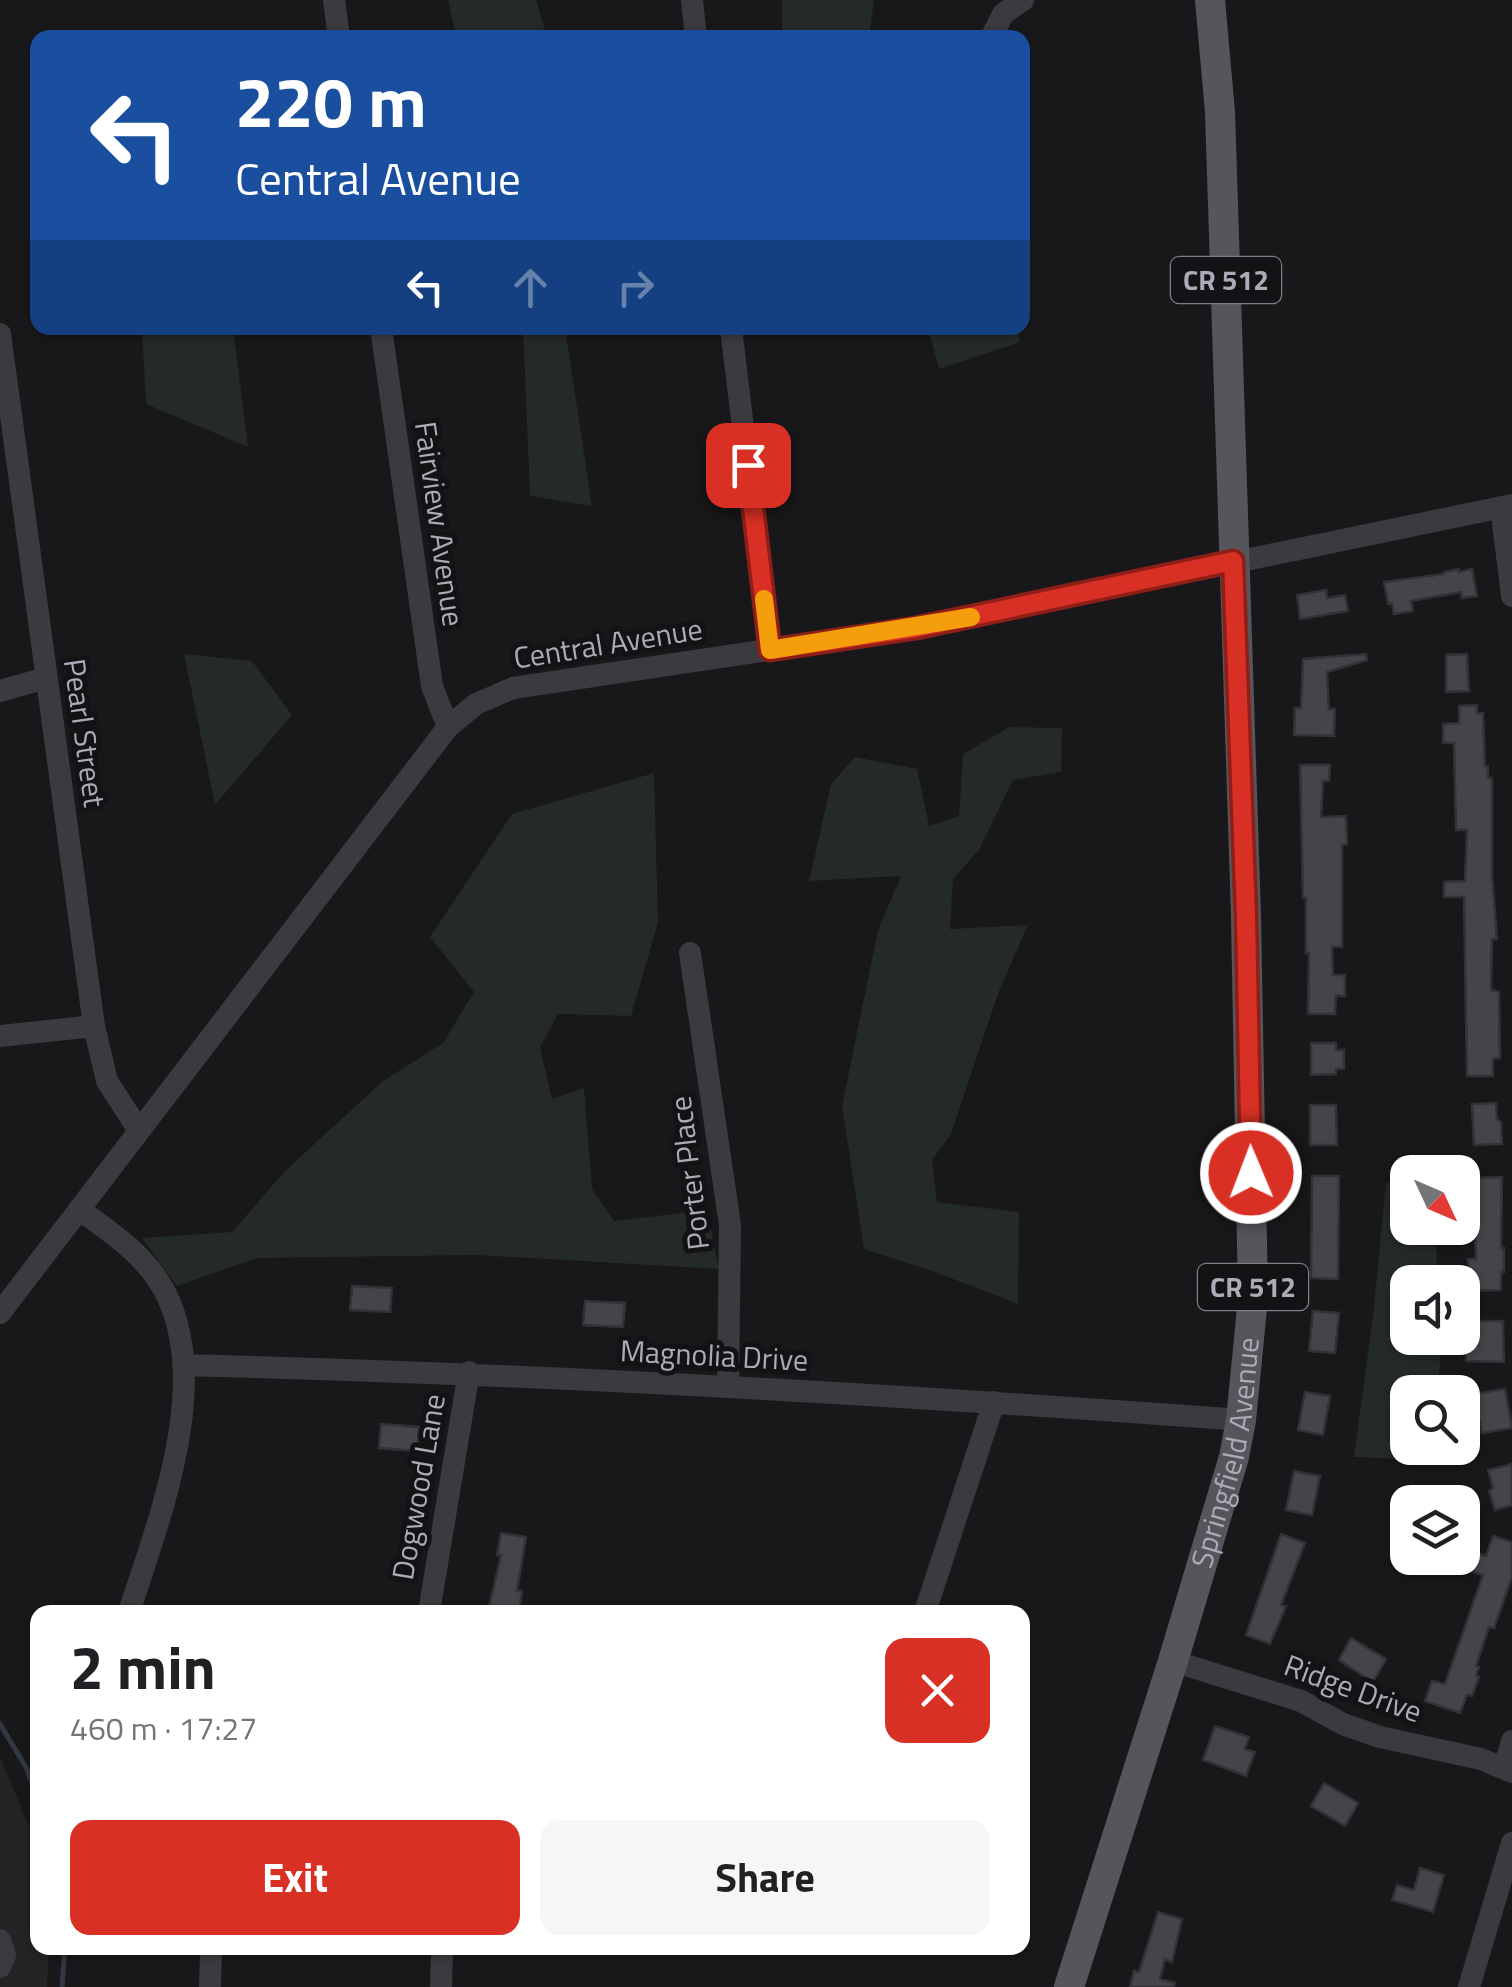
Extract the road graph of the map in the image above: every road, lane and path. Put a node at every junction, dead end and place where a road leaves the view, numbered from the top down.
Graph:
1 (334, 0) edge
2 (692, 0) edge
3 (1023, 0) edge
4 (1210, 0) edge
5 (338, 30) edge
6 (695, 30) edge
7 (995, 30) edge
8 (0, 334) edge
9 (381, 335) edge
10 (732, 335) edge
11 (1507, 506) edge
12 (1233, 561) junction
13 (1512, 596) edge
14 (770, 650) junction
15 (46, 678) junction
16 (0, 690) edge
17 (448, 727) junction
18 (690, 953) dead end
19 (94, 1026) junction
20 (0, 1036) edge
21 (138, 1129) junction
22 (79, 1208) junction
23 (0, 1314) edge
24 (182, 1365) junction
25 (469, 1372) junction
26 (728, 1388) junction
27 (994, 1402) junction
28 (1241, 1420) junction
29 (131, 1605) edge
30 (429, 1605) edge
31 (928, 1605) edge
32 (1173, 1661) junction
33 (1512, 1741) edge
34 (1508, 1770) edge
35 (1512, 1843) edge
36 (0, 1940) edge
37 (212, 1955) edge
38 (442, 1955) edge
39 (0, 1967) edge
40 (210, 1987) edge
41 (441, 1987) edge
42 (1069, 1987) edge
43 (1469, 1987) edge

1 - 5 street
2 - 6 street
3 - 7 street
4 - 12 main road, Springfield Avenue / CR 512
8 - 15 street, Pearl Street
9 - 17 street, Fairview Avenue
10 - 14 street
11 - 12 street, Central Avenue
11 - 13 street
12 - 14 street, Central Avenue
12 - 28 main road, Springfield Avenue / CR 512
14 - 17 street, Central Avenue
15 - 16 street
15 - 19 street, Pearl Street
17 - 21 street, Central Avenue
18 - 26 street, Porter Place
19 - 20 street
19 - 21 street, Pearl Street
21 - 22 street, Central Avenue
22 - 23 street, Central Avenue
22 - 24 street
24 - 25 street, Magnolia Drive
24 - 29 street
25 - 26 street, Magnolia Drive
25 - 30 street, Dogwood Lane
26 - 27 street, Magnolia Drive
27 - 28 street, Magnolia Drive
27 - 31 street
28 - 32 main road, Springfield Avenue / CR 512
32 - 34 street, Ridge Drive
32 - 42 main road, Springfield Avenue / CR 512
33 - 34 street
35 - 43 street
36 - 39 street
37 - 40 street
38 - 41 street

